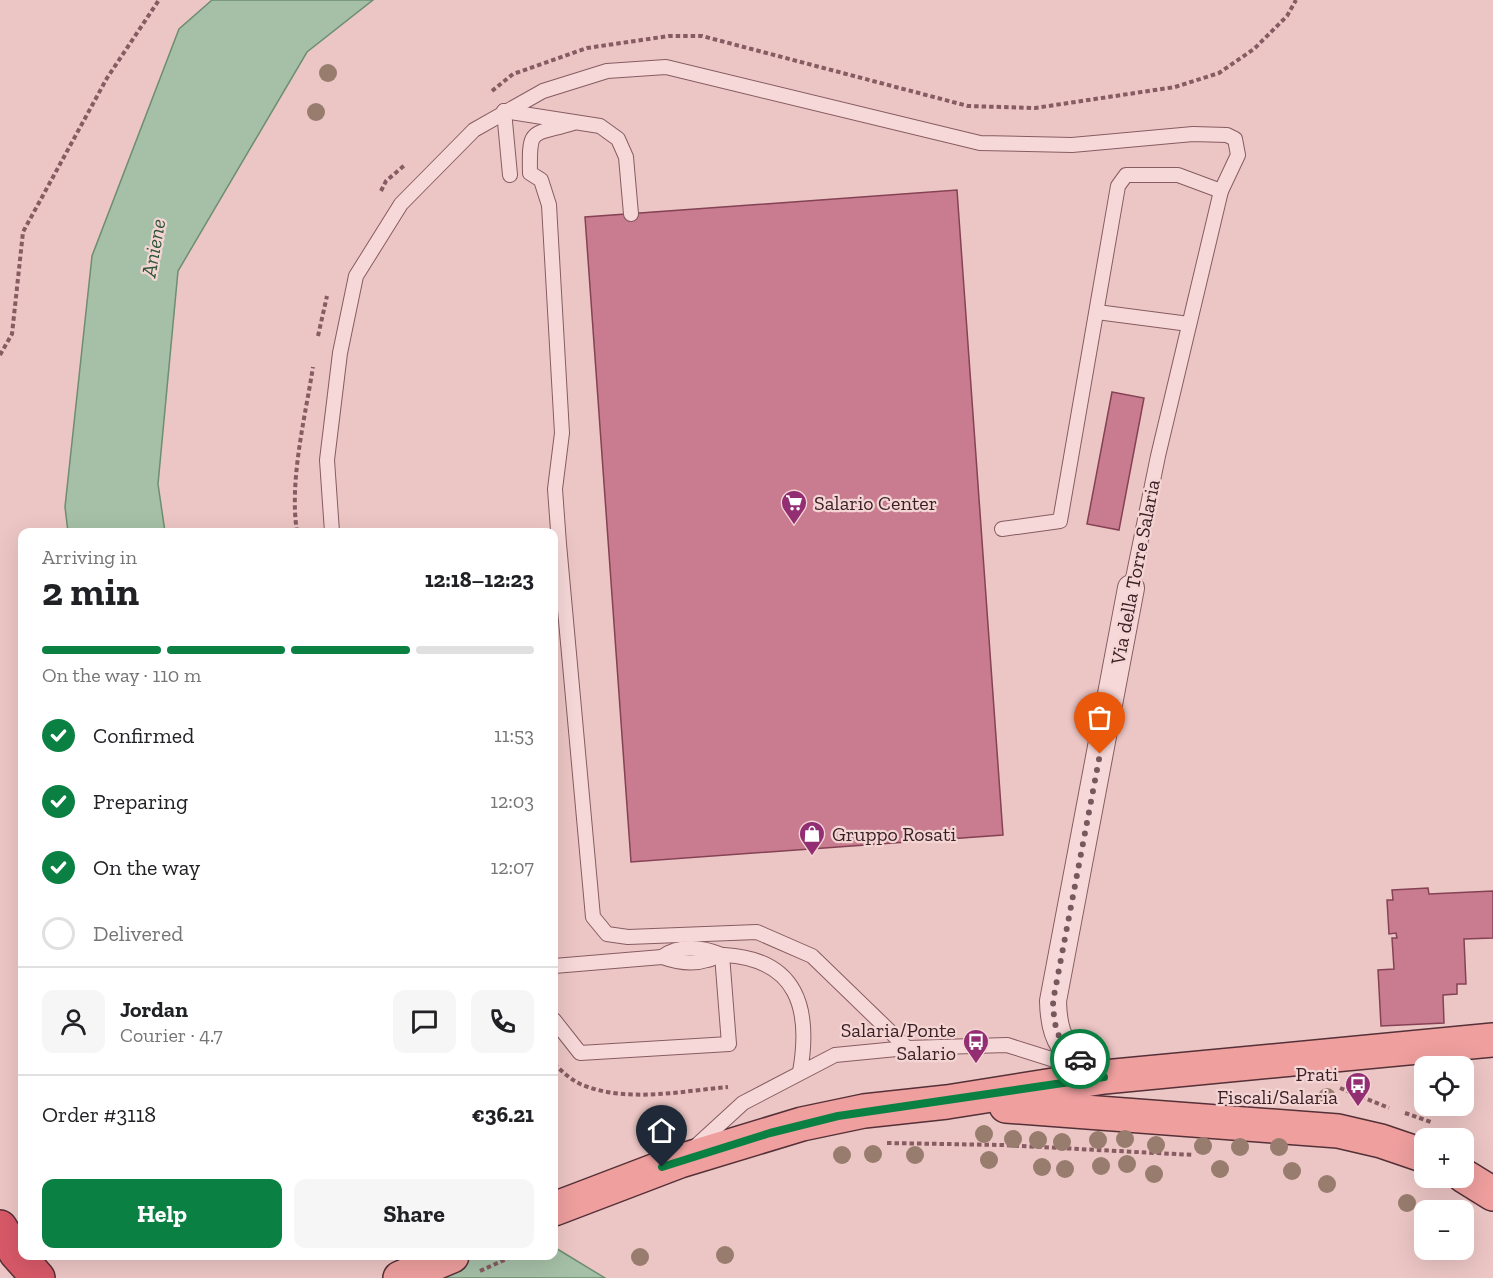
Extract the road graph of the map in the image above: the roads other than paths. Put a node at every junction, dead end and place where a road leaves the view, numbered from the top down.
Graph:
1 (504, 111) junction
2 (573, 123) junction
3 (510, 175) dead end
4 (1221, 191) junction
5 (630, 214) dead end
6 (1097, 312) junction
7 (1189, 324) junction
8 (332, 528) edge
9 (558, 528) edge
10 (1002, 529) dead end
11 (558, 534) edge
12 (1131, 588) joint
13 (722, 955) junction
14 (558, 966) edge
15 (558, 1025) edge
16 (1493, 1040) edge
17 (907, 1048) junction
18 (800, 1072) junction
19 (1104, 1077) junction
20 (948, 1102) junction
21 (1414, 1152) edge
22 (680, 1161) junction
23 (1474, 1182) edge
24 (1493, 1194) edge
25 (558, 1207) edge
26 (0, 1227) edge
27 (18, 1255) edge
28 (22, 1260) edge
29 (464, 1264) edge
30 (38, 1278) edge
31 (400, 1278) edge

1 - 2 lane
1 - 3 lane
1 - 4 lane, Via della Torre Salaria
1 - 8 lane, Via della Torre Salaria
2 - 5 lane
2 - 9 lane
4 - 6 lane
4 - 7 lane, Via della Torre Salaria
6 - 7 lane
6 - 10 lane
7 - 12 lane, Via della Torre Salaria
11 - 17 lane
12 - 19 street, Via della Torre Salaria
13 - 14 lane
13 - 15 lane
13 - 18 lane
16 - 19 main road
17 - 18 lane
17 - 19 lane
18 - 22 lane
19 - 20 main road
20 - 21 main road
20 - 22 main road
22 - 25 main road
23 - 24 main road
26 - 27 highway
28 - 30 highway
29 - 31 main road

